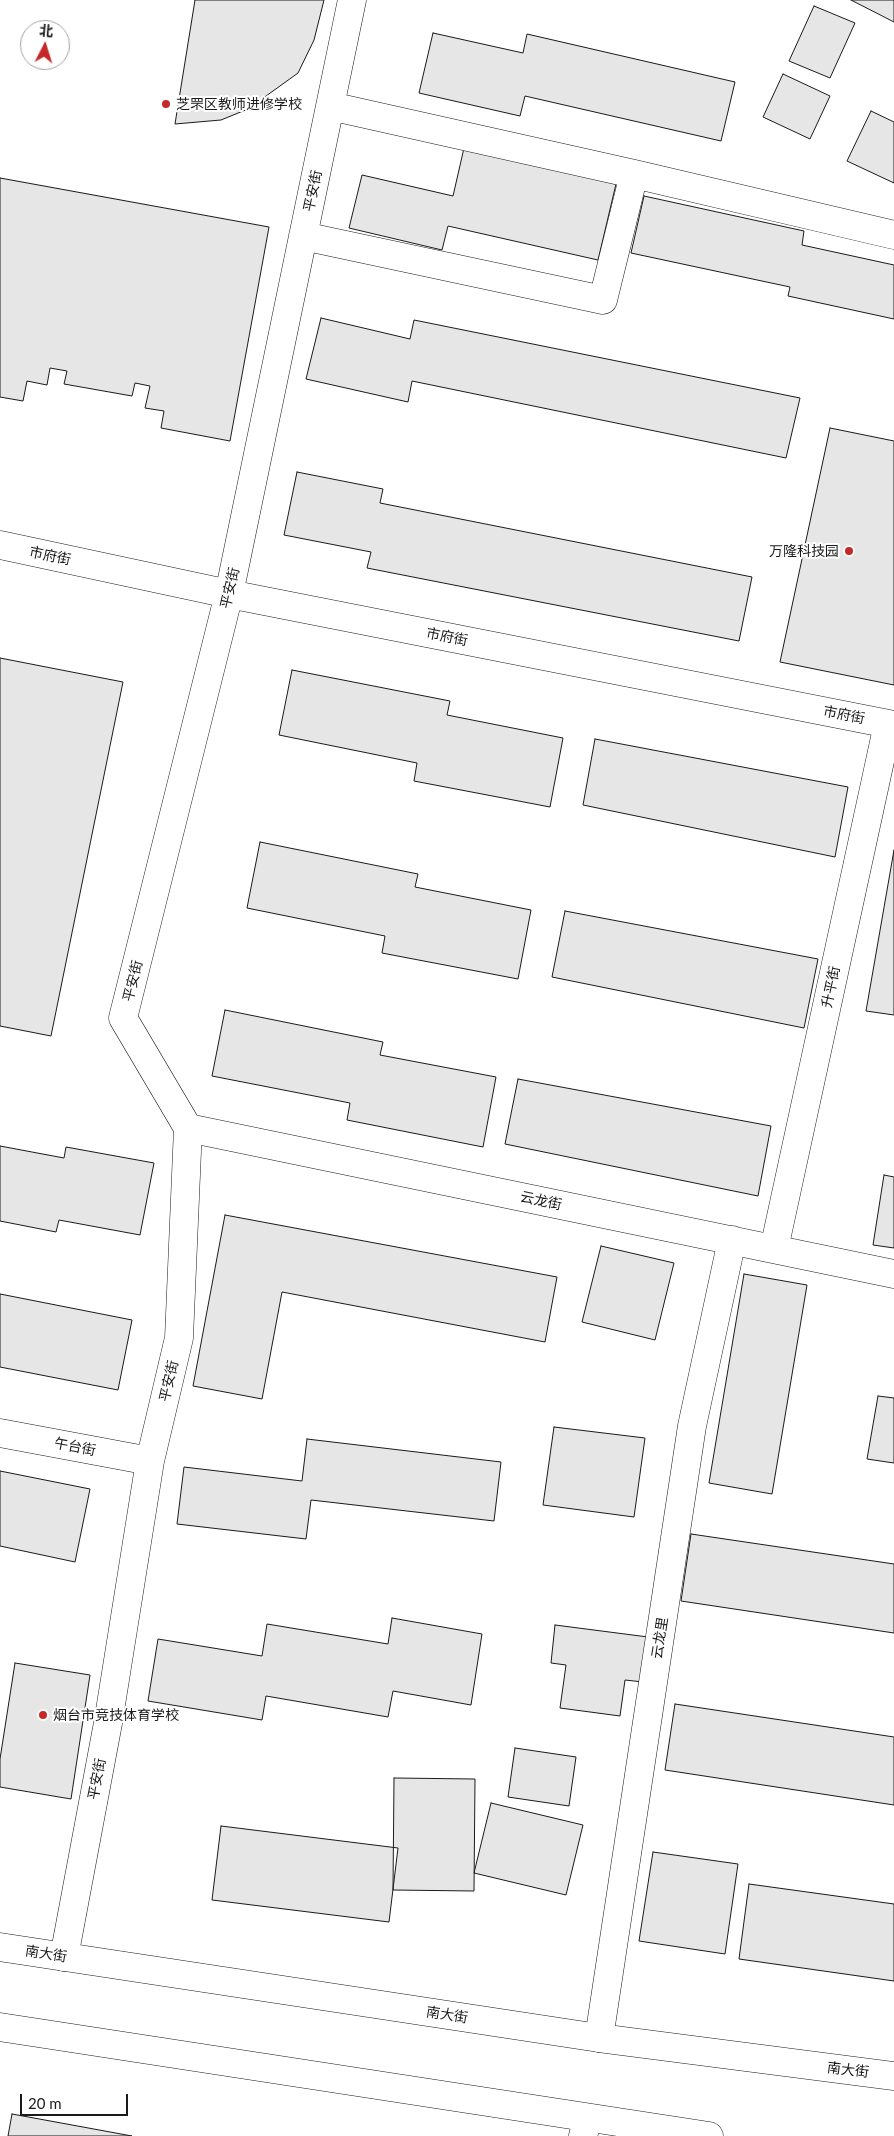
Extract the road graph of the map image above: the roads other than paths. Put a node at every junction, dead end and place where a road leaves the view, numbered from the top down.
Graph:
1 (352, 0) edge
2 (330, 106) junction
3 (634, 174) junction
4 (894, 235) edge
5 (303, 236) junction
6 (0, 545) edge
7 (229, 594) junction
8 (891, 725) edge
9 (188, 1128) junction
10 (732, 1240) junction
11 (774, 1249) junction
12 (894, 1274) edge
13 (0, 1432) edge
14 (150, 1461) junction
15 (0, 1947) edge
16 (64, 1957) junction
17 (0, 2027) edge
18 (599, 2038) junction
19 (894, 2076) edge
20 (586, 2127) edge
21 (709, 2136) edge

1 - 2 street, 平安街
2 - 3 street
2 - 5 street, 平安街
3 - 4 street
3 - 5 street
5 - 7 street, 平安街
6 - 7 street, 市府街
7 - 8 street, 市府街
7 - 9 street, 平安街
8 - 11 street, 升平街
9 - 10 street, 云龙街
9 - 14 street, 平安街
10 - 11 street, 云龙街
10 - 18 street, 云龙里
11 - 12 street, 云龙街
13 - 14 street, 午台街
14 - 16 street, 平安街
15 - 16 street, 南大街
16 - 18 street, 南大街
17 - 20 street
18 - 19 street, 南大街
20 - 21 street

